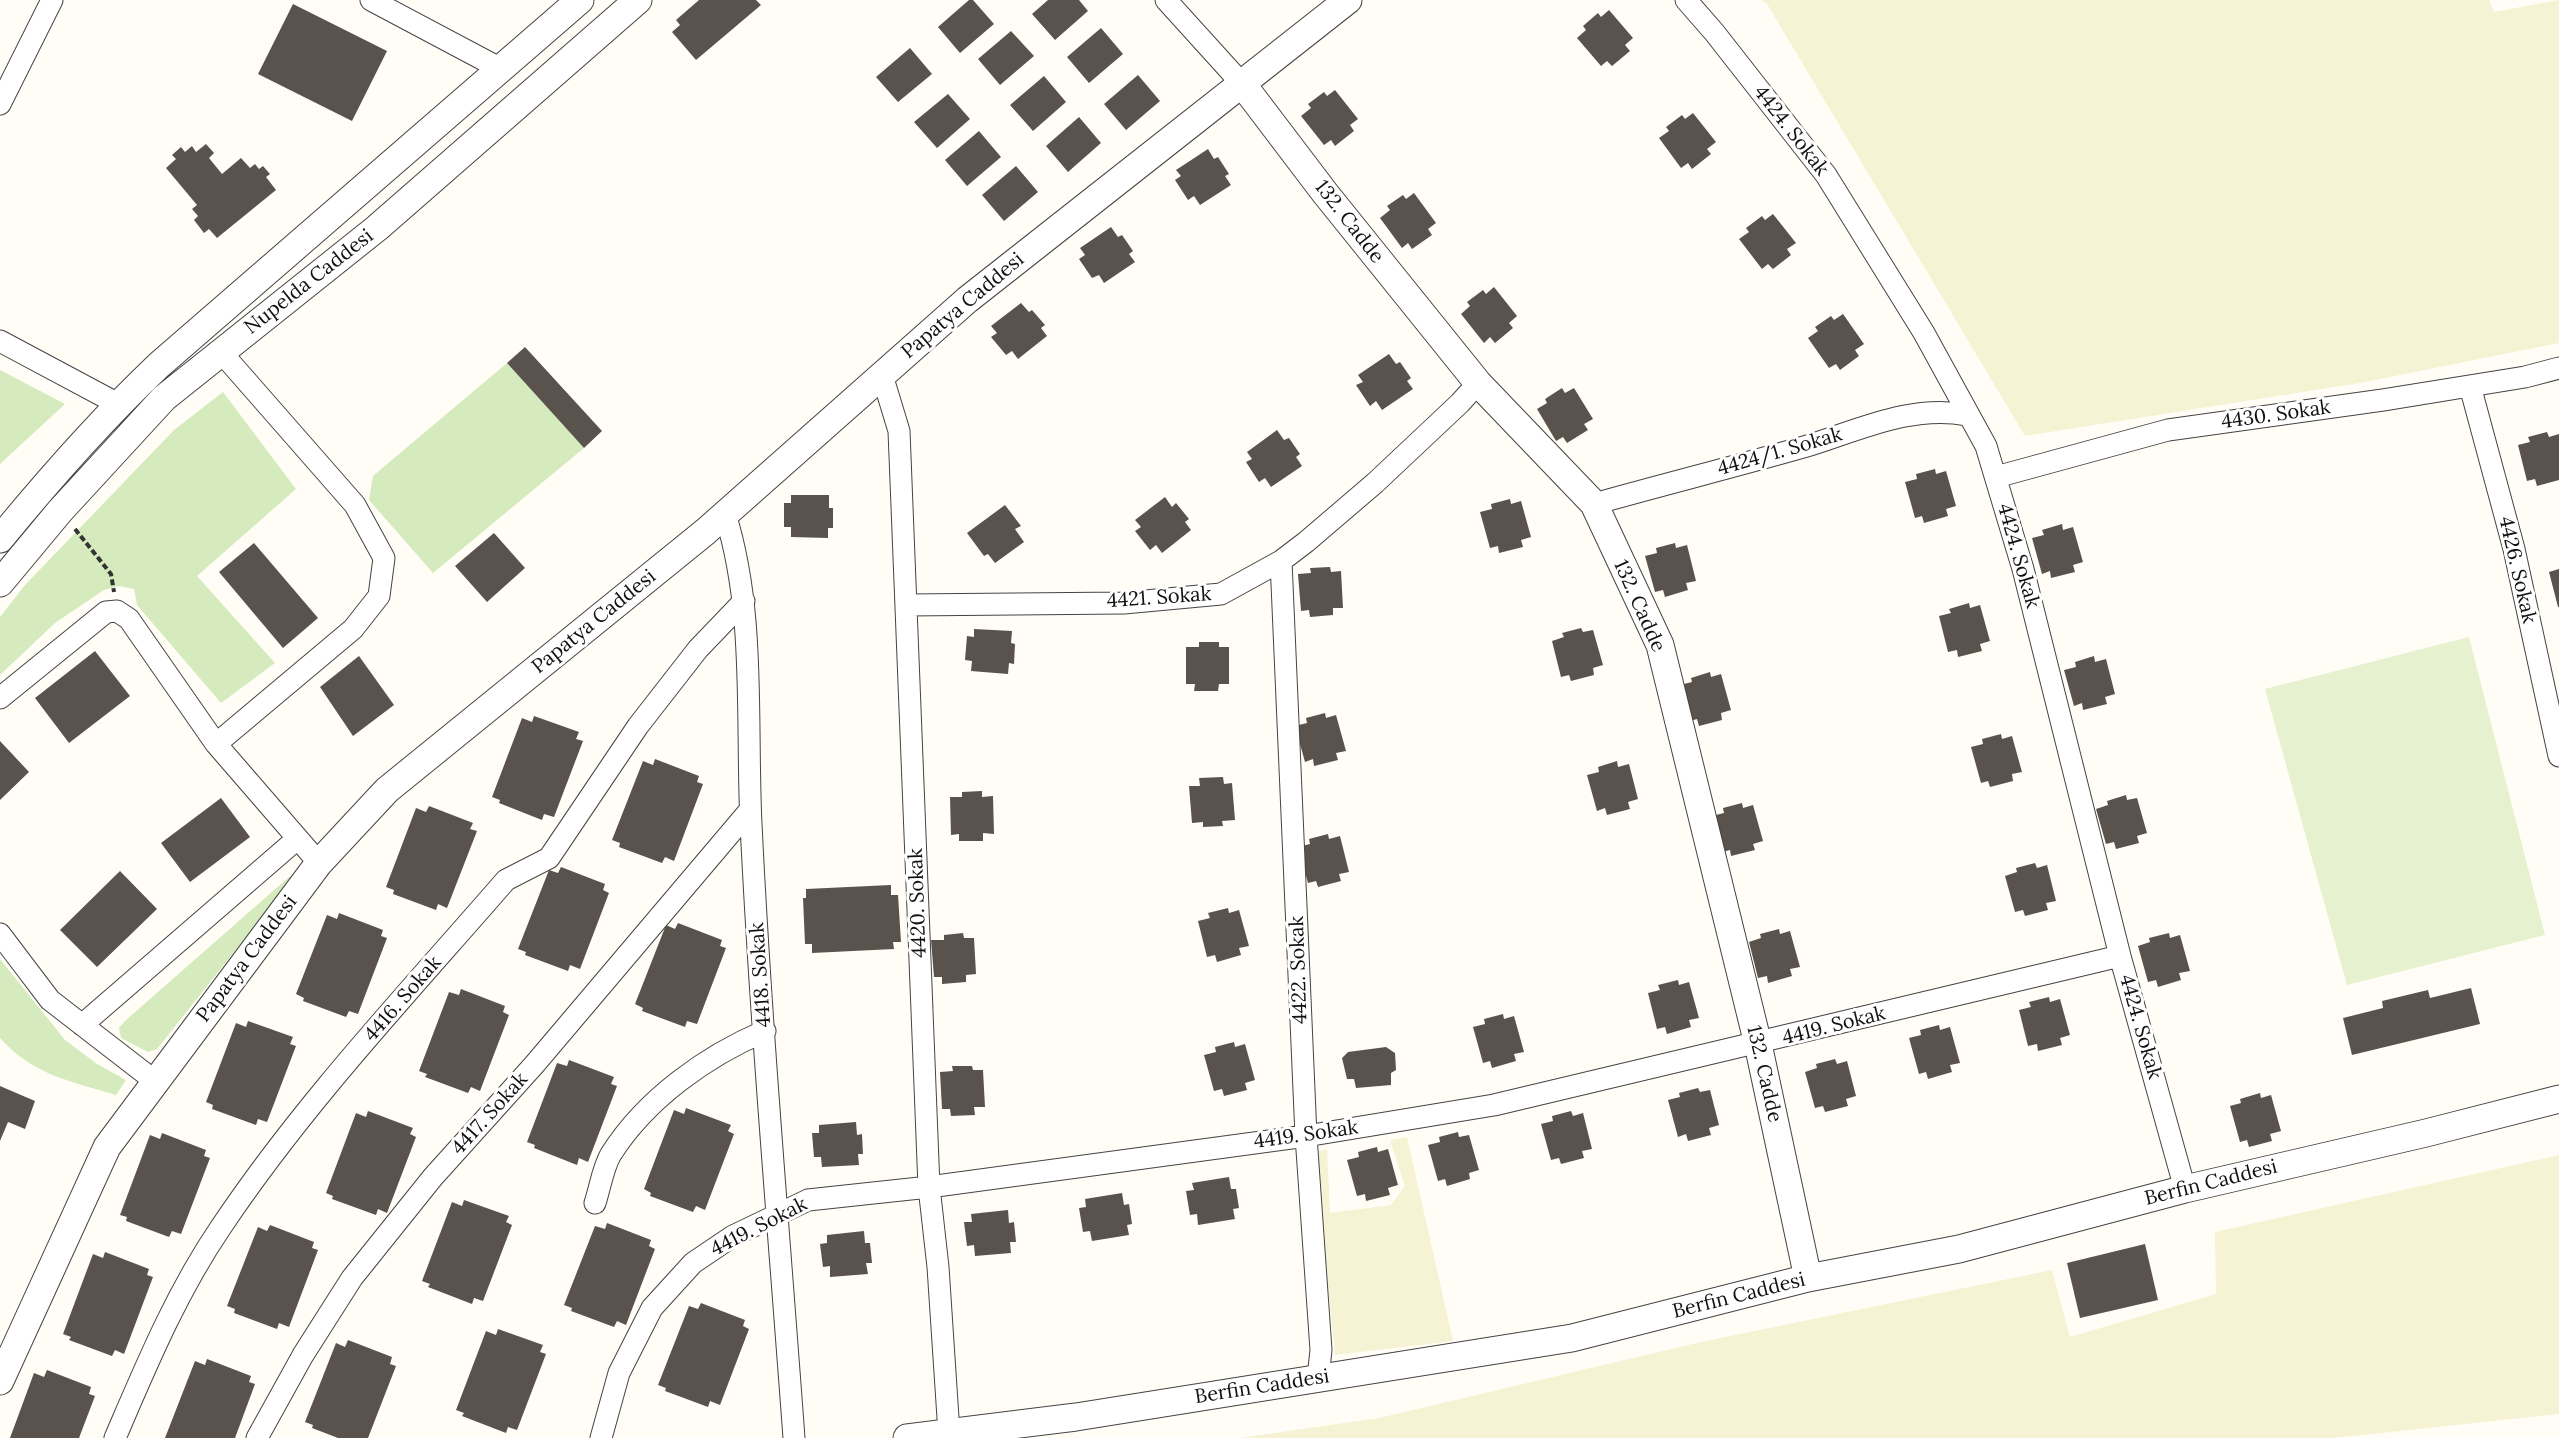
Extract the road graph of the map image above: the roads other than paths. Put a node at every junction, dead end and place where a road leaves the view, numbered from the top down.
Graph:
1 (52, 0) edge
2 (371, 0) edge
3 (580, 0) edge
4 (638, 0) edge
5 (1166, 0) edge
6 (1348, 0) edge
7 (1686, 0) edge
8 (501, 69) junction
9 (1243, 85) junction
10 (0, 105) edge
11 (0, 341) edge
12 (221, 352) junction
13 (2559, 368) edge
14 (882, 375) junction
15 (1478, 382) junction
16 (2470, 386) junction
17 (118, 404) junction
18 (1967, 415) junction
19 (1996, 477) junction
20 (1594, 504) junction
21 (725, 514) junction
22 (0, 539) edge
23 (1281, 561) junction
24 (0, 583) edge
25 (744, 601) junction
26 (907, 605) junction
27 (0, 698) edge
28 (216, 744) junction
29 (2559, 756) edge
30 (750, 810) junction
31 (297, 839) junction
32 (319, 863) junction
33 (0, 934) edge
34 (2120, 956) junction
35 (81, 1025) junction
36 (765, 1031) junction
37 (1758, 1044) junction
38 (156, 1082) junction
39 (2559, 1099) edge
40 (1306, 1136) junction
41 (929, 1187) junction
42 (2185, 1189) junction
43 (595, 1203) dead end
44 (777, 1215) junction
45 (1808, 1278) junction
46 (1318, 1378) junction
47 (0, 1381) edge
48 (949, 1433) junction
49 (115, 1438) edge
50 (257, 1438) edge
51 (601, 1438) edge
52 (794, 1438) edge
53 (908, 1438) edge

1 - 10 street
2 - 8 street
3 - 8 street, Nupelda Caddesi
4 - 12 street, Nupelda Caddesi
5 - 9 street
6 - 9 street, Papatya Caddesi
7 - 18 street, 4424. Sokak
8 - 17 street, Nupelda Caddesi
9 - 14 street, Papatya Caddesi
9 - 15 street, 132. Cadde
11 - 17 street
12 - 24 street, Nupelda Caddesi
12 - 28 street
13 - 16 street, 4430. Sokak
14 - 21 street, Papatya Caddesi
14 - 26 street, 4420. Sokak
15 - 20 street, 132. Cadde
15 - 23 street, 4421. Sokak
16 - 19 street, 4430. Sokak
16 - 29 street, 4426. Sokak
17 - 22 street, Nupelda Caddesi
18 - 19 street, 4424. Sokak
18 - 20 street, 4424/1. Sokak
19 - 34 street, 4424. Sokak
20 - 37 street, 132. Cadde
21 - 25 street, 4418. Sokak
21 - 32 street, Papatya Caddesi
23 - 26 street, 4421. Sokak
23 - 40 street, 4422. Sokak
25 - 30 street, 4418. Sokak
25 - 49 street, 4416. Sokak
26 - 41 street, 4420. Sokak
27 - 28 street
28 - 31 street
30 - 36 street, 4418. Sokak
30 - 50 street, 4417. Sokak
31 - 32 street
31 - 35 street
32 - 38 street, Papatya Caddesi
33 - 35 street
34 - 37 street, 4419. Sokak
34 - 42 street, 4424. Sokak
35 - 38 street
36 - 43 street
36 - 44 street, 4418. Sokak
37 - 40 street, 4419. Sokak
37 - 45 street, 132. Cadde
38 - 47 street, Papatya Caddesi
39 - 42 street, Berfin Caddesi
40 - 41 street, 4419. Sokak
40 - 46 street, 4422. Sokak
41 - 44 street, 4419. Sokak
41 - 48 street, 4420. Sokak
42 - 45 street, Berfin Caddesi
44 - 51 street, 4419. Sokak
44 - 52 street, 4418. Sokak
45 - 46 street, Berfin Caddesi
46 - 48 street, Berfin Caddesi
48 - 53 street, Berfin Caddesi

